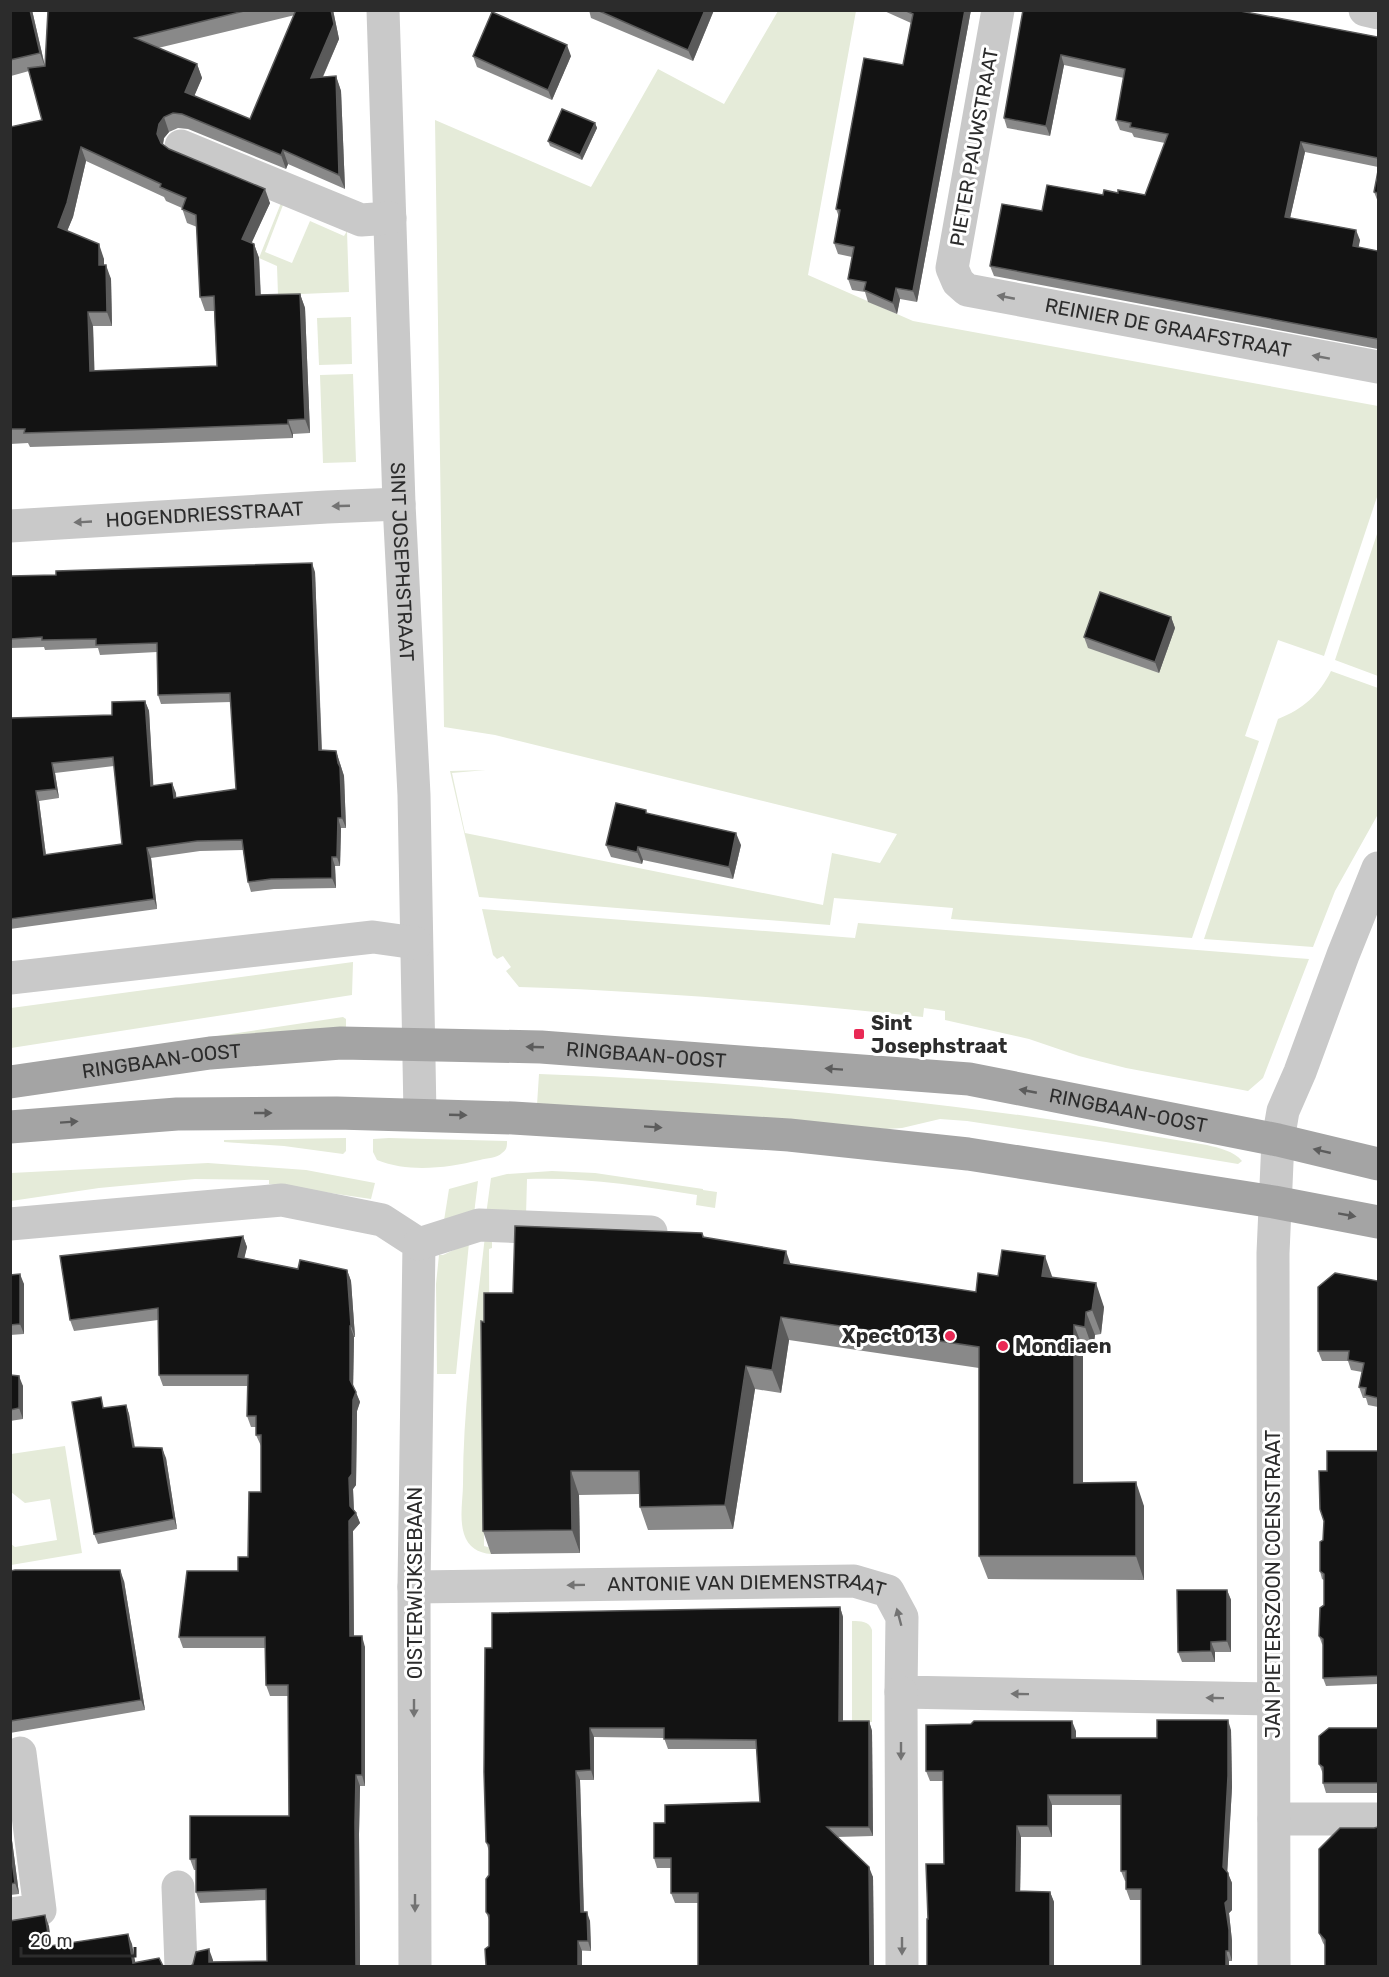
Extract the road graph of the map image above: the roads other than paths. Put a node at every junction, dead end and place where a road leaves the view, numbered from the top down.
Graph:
1 (383, 10) edge
2 (998, 10) edge
3 (1365, 10) edge
4 (1378, 13) edge
5 (181, 146) dead end
6 (390, 218) junction
7 (958, 282) joint
8 (1378, 367) edge
9 (399, 504) junction
10 (10, 526) edge
11 (1378, 868) edge
12 (416, 943) junction
13 (10, 978) edge
14 (419, 1045) junction
15 (10, 1082) edge
16 (420, 1114) junction
17 (10, 1127) edge
18 (1278, 1140) junction
19 (1378, 1164) edge
20 (1274, 1202) junction
21 (1378, 1222) edge
22 (10, 1224) edge
23 (678, 1233) edge
24 (419, 1244) junction
25 (414, 1587) junction
26 (901, 1692) junction
27 (1273, 1699) junction
28 (20, 1753) dead end
29 (1274, 1819) junction
30 (1378, 1819) edge
31 (178, 1887) dead end
32 (10, 1914) edge
33 (181, 1966) edge
34 (415, 1966) edge
35 (902, 1966) edge
36 (1274, 1966) edge

1 - 6 street, SINT JOSEPHSTRAAT
2 - 7 street, PIETER PAUWSTRAAT
3 - 4 street
5 - 6 street
6 - 9 street, SINT JOSEPHSTRAAT
8 -> 7 street, REINIER DE GRAAFSTRAAT
9 -> 10 street, HOGENDRIESSTRAAT
9 - 12 street, SINT JOSEPHSTRAAT
11 - 18 street
12 - 13 street
12 - 14 street, SINT JOSEPHSTRAAT
14 - 15 main road, RINGBAAN-OOST
14 - 16 street, SINT JOSEPHSTRAAT
18 -> 14 main road, RINGBAAN-OOST
17 -> 16 main road
16 -> 20 main road
19 -> 18 main road, RINGBAAN-OOST
18 - 20 street
20 -> 21 main road
20 - 27 street, JAN PIETERSZOON COENSTRAAT
22 - 24 street
23 - 24 street
24 - 25 street, OISTERWIJKSEBAAN
26 -> 25 street, ANTONIE VAN DIEMENSTRAAT
25 -> 34 street, OISTERWIJKSEBAAN
27 -> 26 street
26 -> 35 street, ANTONIE VAN DIEMENSTRAAT
27 - 29 street, JAN PIETERSZOON COENSTRAAT
28 - 32 street
29 - 30 street
29 - 36 street, JAN PIETERSZOON COENSTRAAT
31 - 33 street

